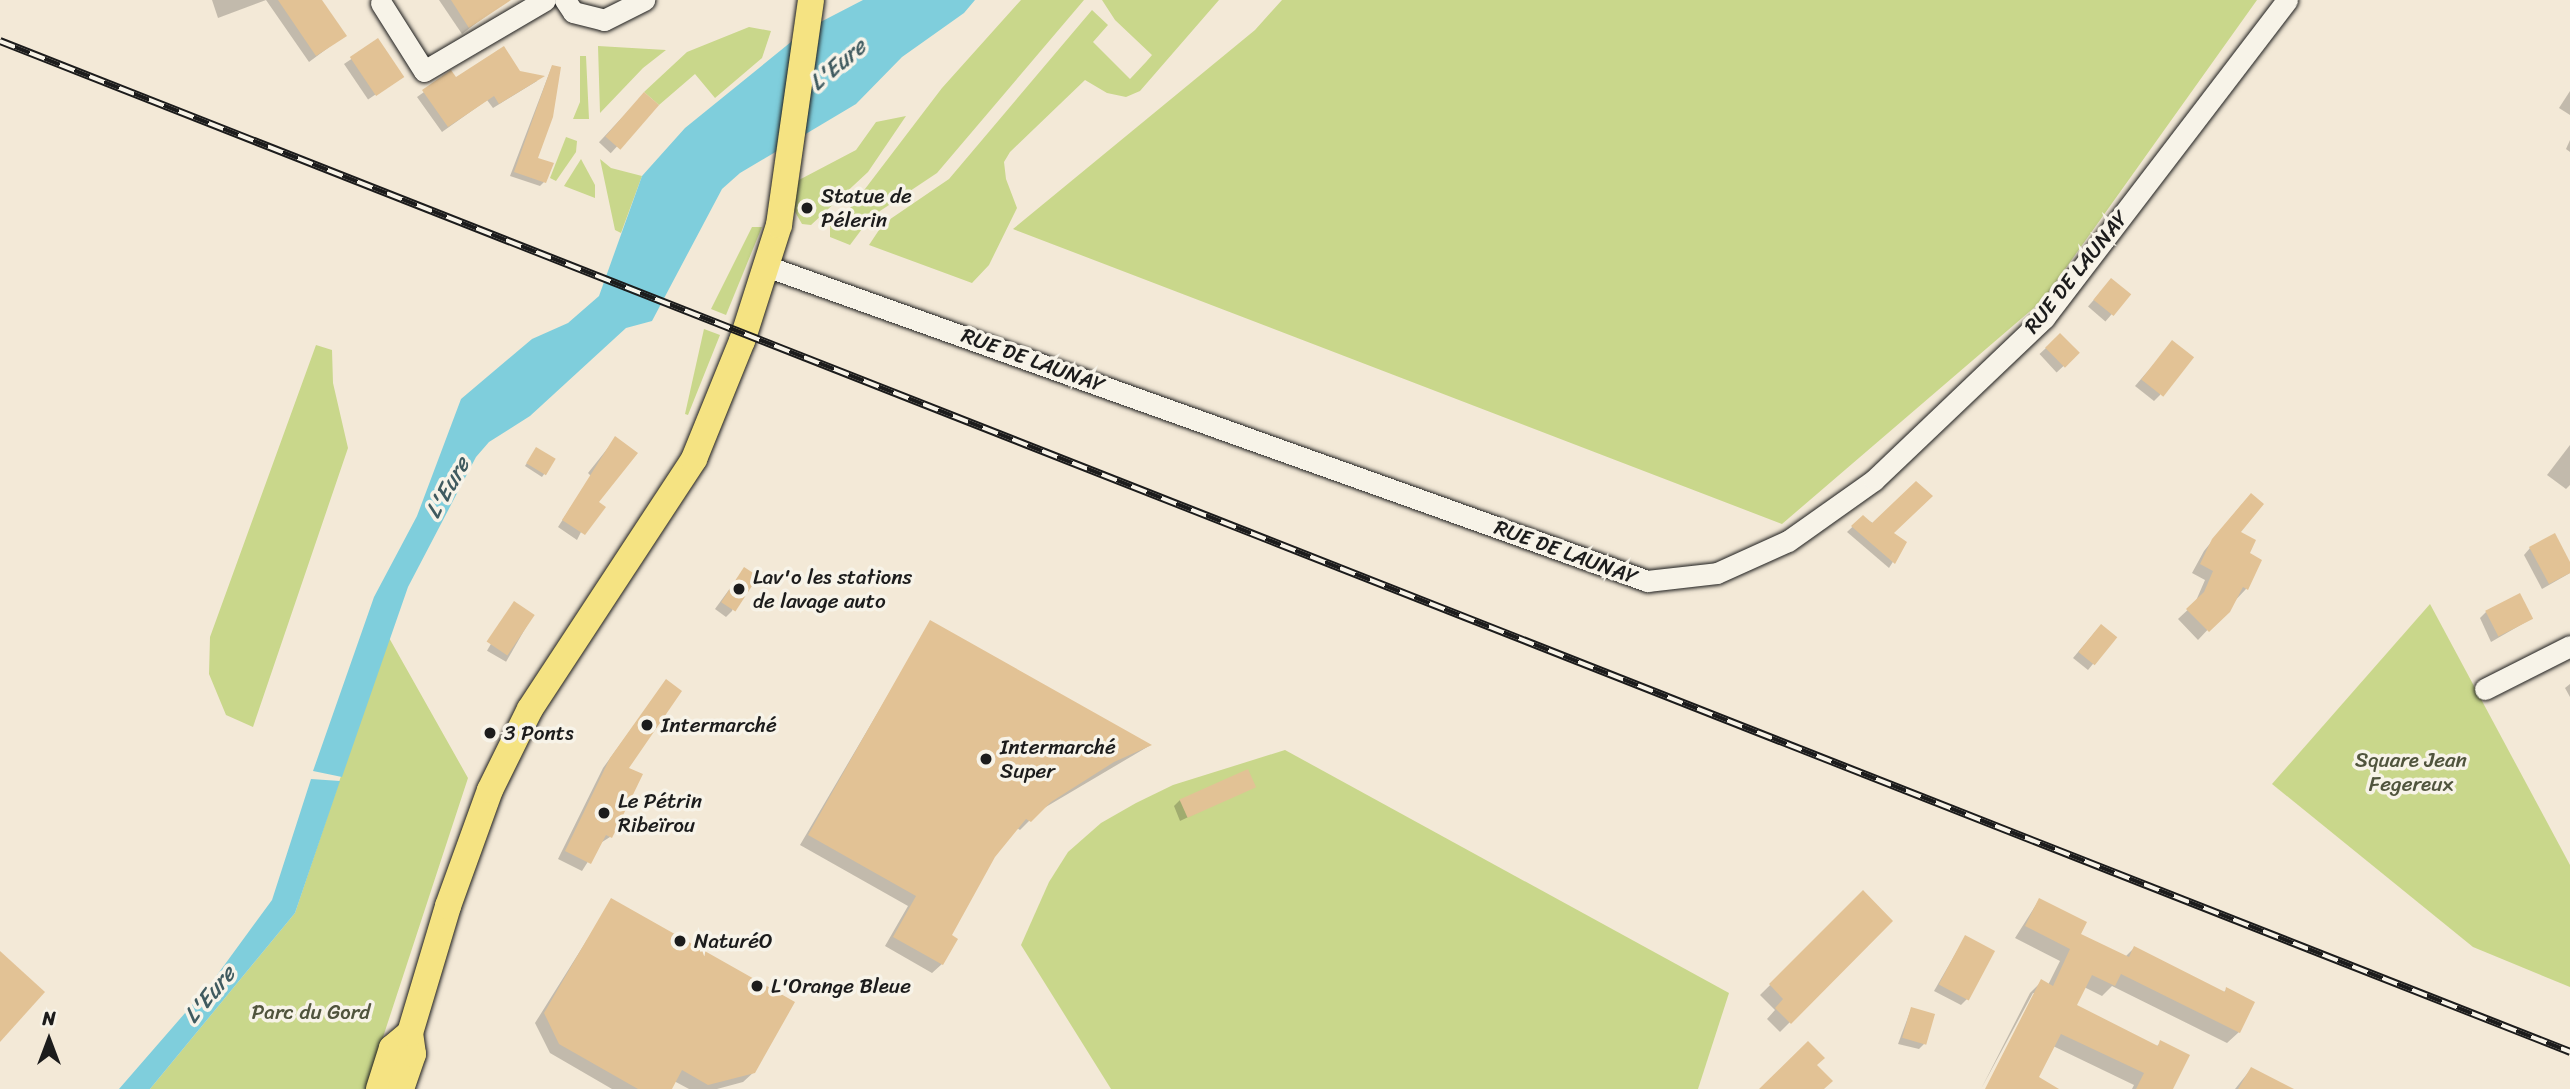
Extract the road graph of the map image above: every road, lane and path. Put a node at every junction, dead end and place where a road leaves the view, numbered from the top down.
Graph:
1 (545, 0) edge
2 (565, 0) edge
3 (644, 0) edge
4 (2287, 0) edge
5 (381, 3) dead end
6 (810, 11) edge
7 (766, 266) junction
8 (2570, 646) edge
9 (2486, 689) dead end
10 (410, 1032) junction
11 (379, 1089) edge
12 (401, 1089) edge

1 - 5 street
2 - 3 street
4 - 7 street, RUE DE LAUNAY
6 - 7 main road
7 - 10 main road
8 - 9 street
10 - 11 main road
10 - 12 main road

